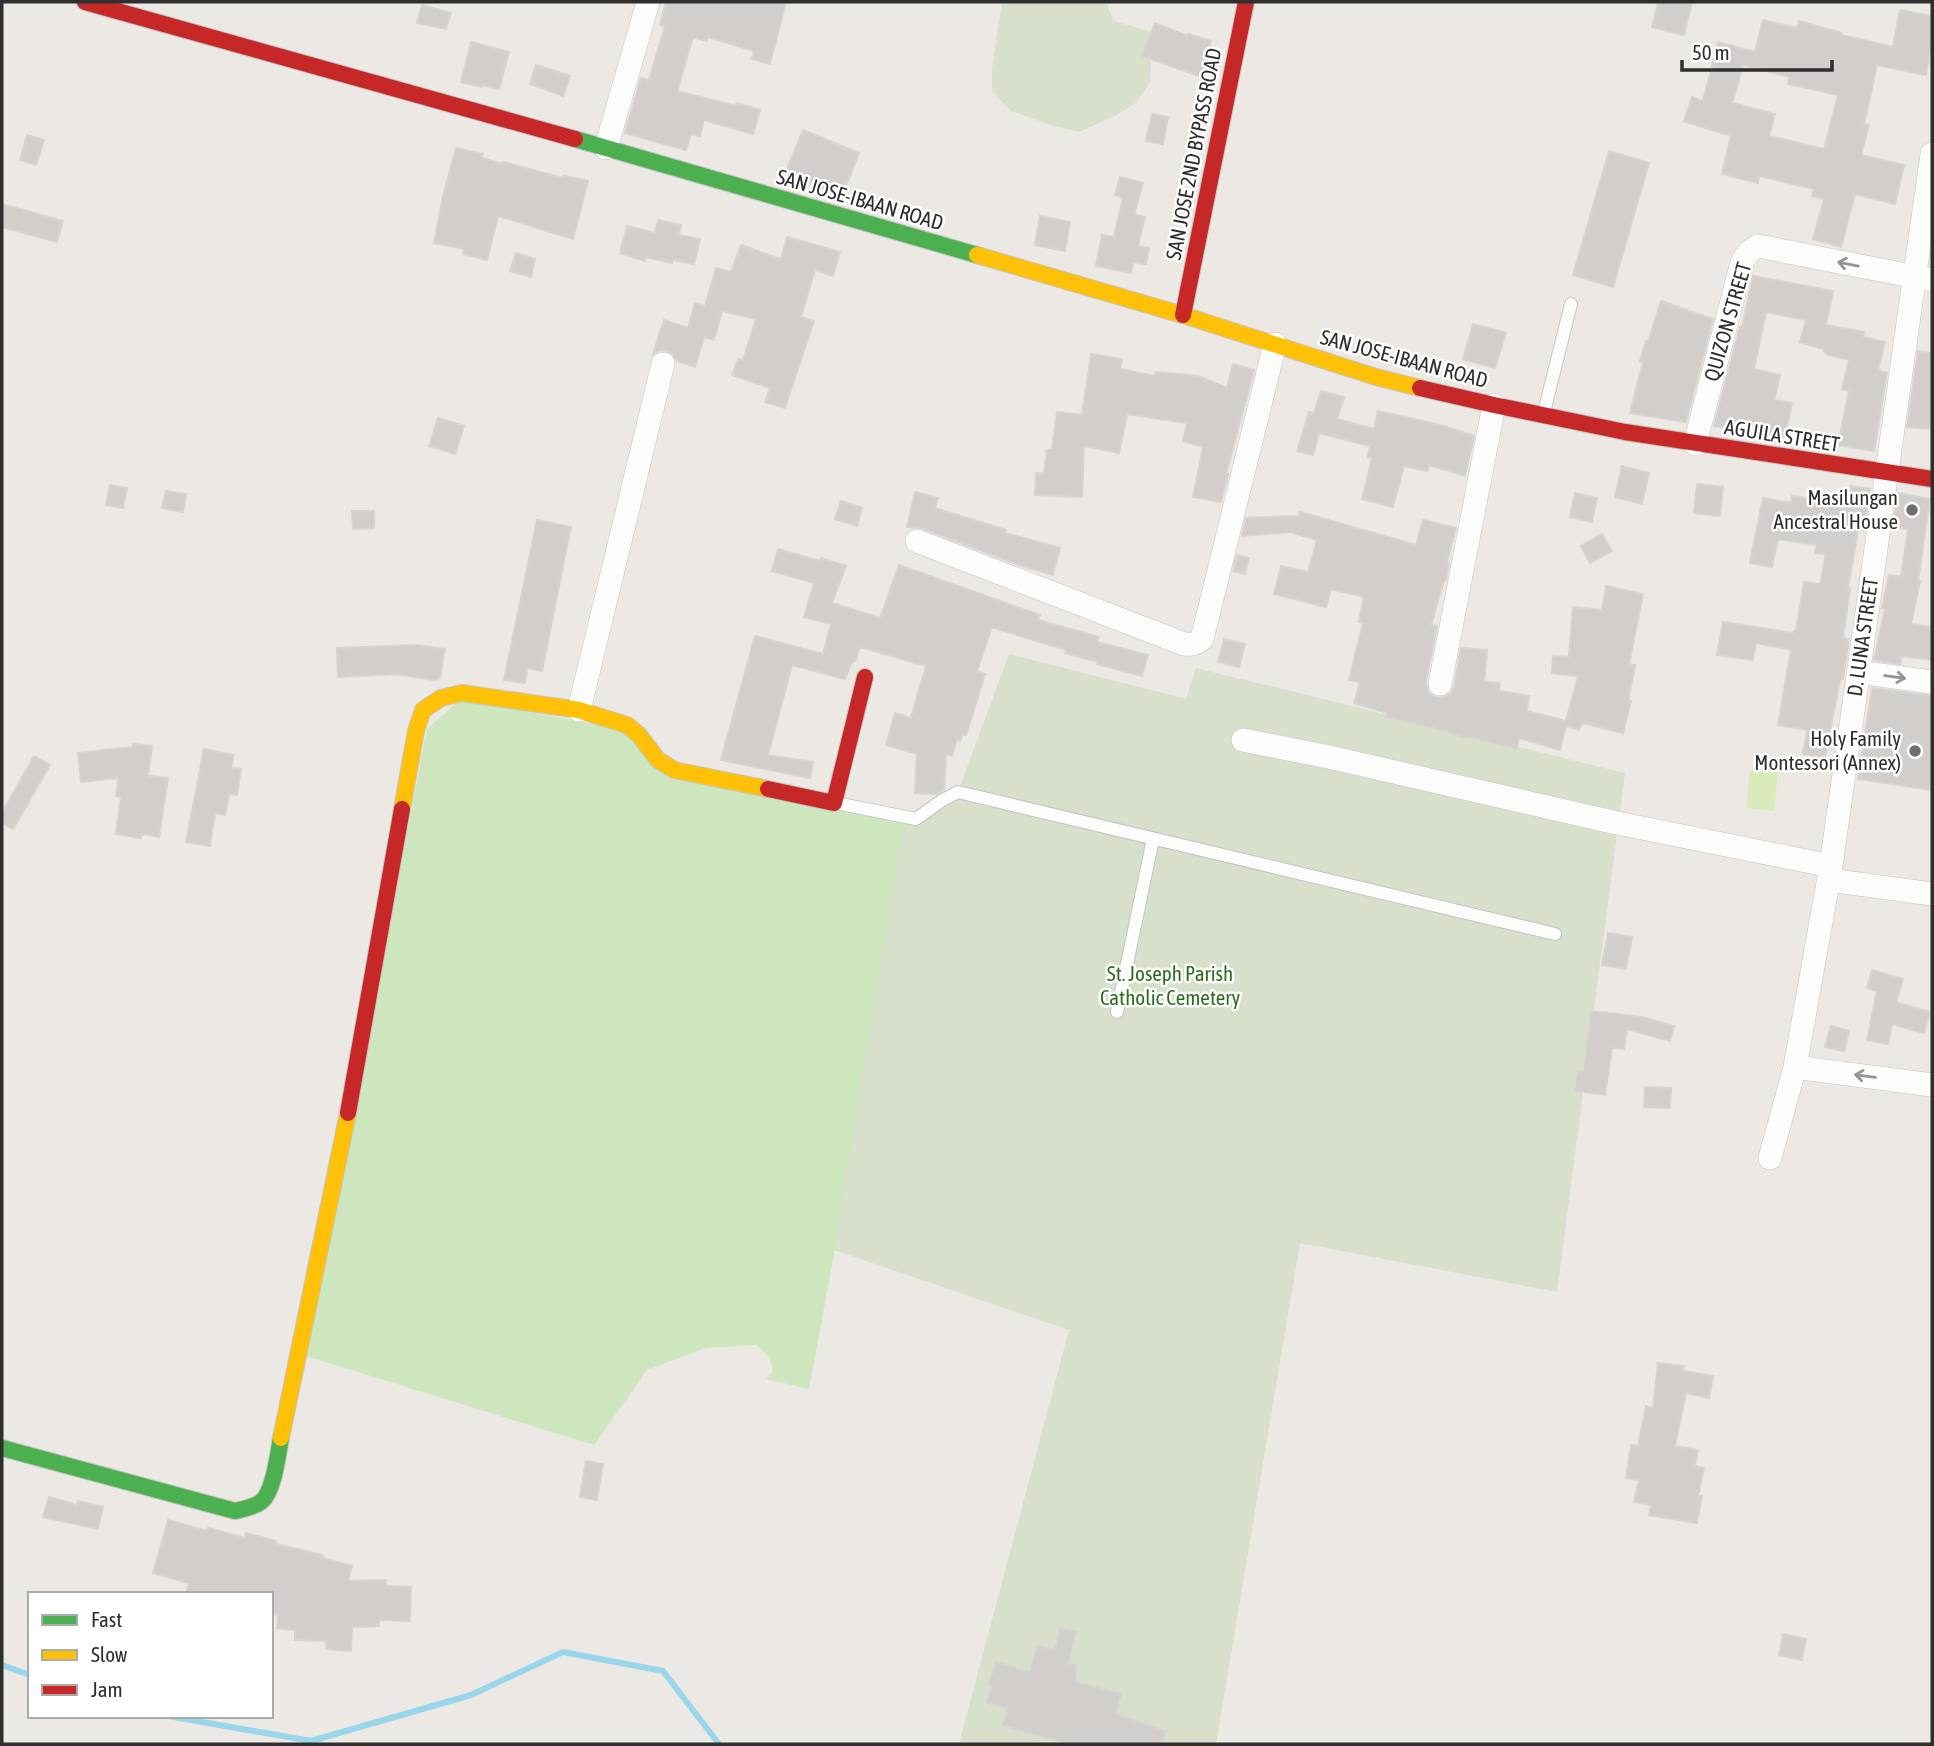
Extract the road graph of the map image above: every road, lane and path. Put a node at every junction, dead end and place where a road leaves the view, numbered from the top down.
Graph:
1 (85, 2) edge
2 (648, 2) edge
3 (1246, 2) edge
4 (606, 148) junction
5 (1932, 154) edge
6 (1923, 279) edge
7 (1571, 304) dead end
8 (1183, 315) junction
9 (1275, 344) junction
10 (663, 364) dead end
11 (1494, 405) junction
12 (1543, 416) junction
13 (1625, 432) joint
14 (1695, 444) junction
15 (1886, 472) junction
16 (1932, 480) edge
17 (917, 541) dead end
18 (1858, 671) junction
19 (865, 677) dead end
20 (1932, 682) edge
21 (1440, 684) dead end
22 (579, 710) junction
23 (1243, 740) dead end
24 (834, 803) junction
25 (1153, 839) junction
26 (1830, 873) junction
27 (1932, 894) edge
28 (1555, 934) dead end
29 (1117, 1012) dead end
30 (1795, 1067) junction
31 (1932, 1085) edge
32 (1770, 1158) dead end
33 (2, 1448) edge

1 - 4 street, SAN JOSE-IBAAN ROAD
2 - 4 street
3 - 8 street, SAN JOSE 2ND BYPASS ROAD
4 - 8 street, SAN JOSE-IBAAN ROAD
5 - 6 street, D. LUNA STREET
6 -> 14 street, QUIZON STREET
6 - 15 street, D. LUNA STREET
7 - 12 lane
8 - 9 street, SAN JOSE-IBAAN ROAD
9 - 11 street, SAN JOSE-IBAAN ROAD
9 - 17 street
10 - 22 street
11 - 12 street, SAN JOSE-IBAAN ROAD
11 - 21 street
12 - 13 street, SAN JOSE-IBAAN ROAD
13 - 14 street, AGUILA STREET
14 - 15 street, AGUILA STREET
15 - 16 street, AGUILA STREET
15 - 18 street, D. LUNA STREET
18 -> 20 street
18 - 26 street, D. LUNA STREET
19 - 24 street
22 - 24 street
22 - 33 street
23 - 26 street
24 - 25 lane
25 - 28 lane
25 - 29 lane
26 - 27 street
26 - 30 street, D. LUNA STREET
31 -> 30 street
30 - 32 street, D. LUNA STREET

